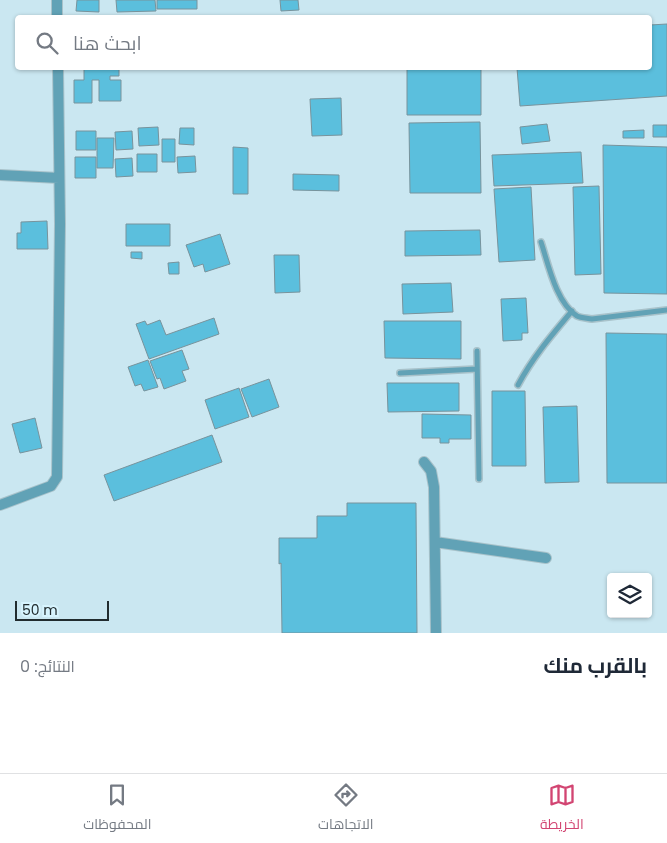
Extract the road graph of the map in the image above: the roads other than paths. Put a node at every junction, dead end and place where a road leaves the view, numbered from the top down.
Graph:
1 (57, 0) edge
2 (57, 15) edge
3 (58, 70) edge
4 (0, 175) edge
5 (59, 178) junction
6 (541, 242) dead end
7 (667, 310) edge
8 (572, 311) junction
9 (477, 351) dead end
10 (477, 369) junction
11 (400, 373) dead end
12 (518, 385) dead end
13 (424, 462) dead end
14 (479, 479) dead end
15 (0, 505) edge
16 (435, 542) junction
17 (546, 558) dead end
18 (436, 633) edge

1 - 2 street
3 - 5 street
4 - 5 street
5 - 15 street
6 - 8 lane
7 - 8 lane
8 - 12 lane
9 - 10 lane
10 - 11 lane
10 - 14 lane
13 - 16 street
16 - 17 street
16 - 18 street

